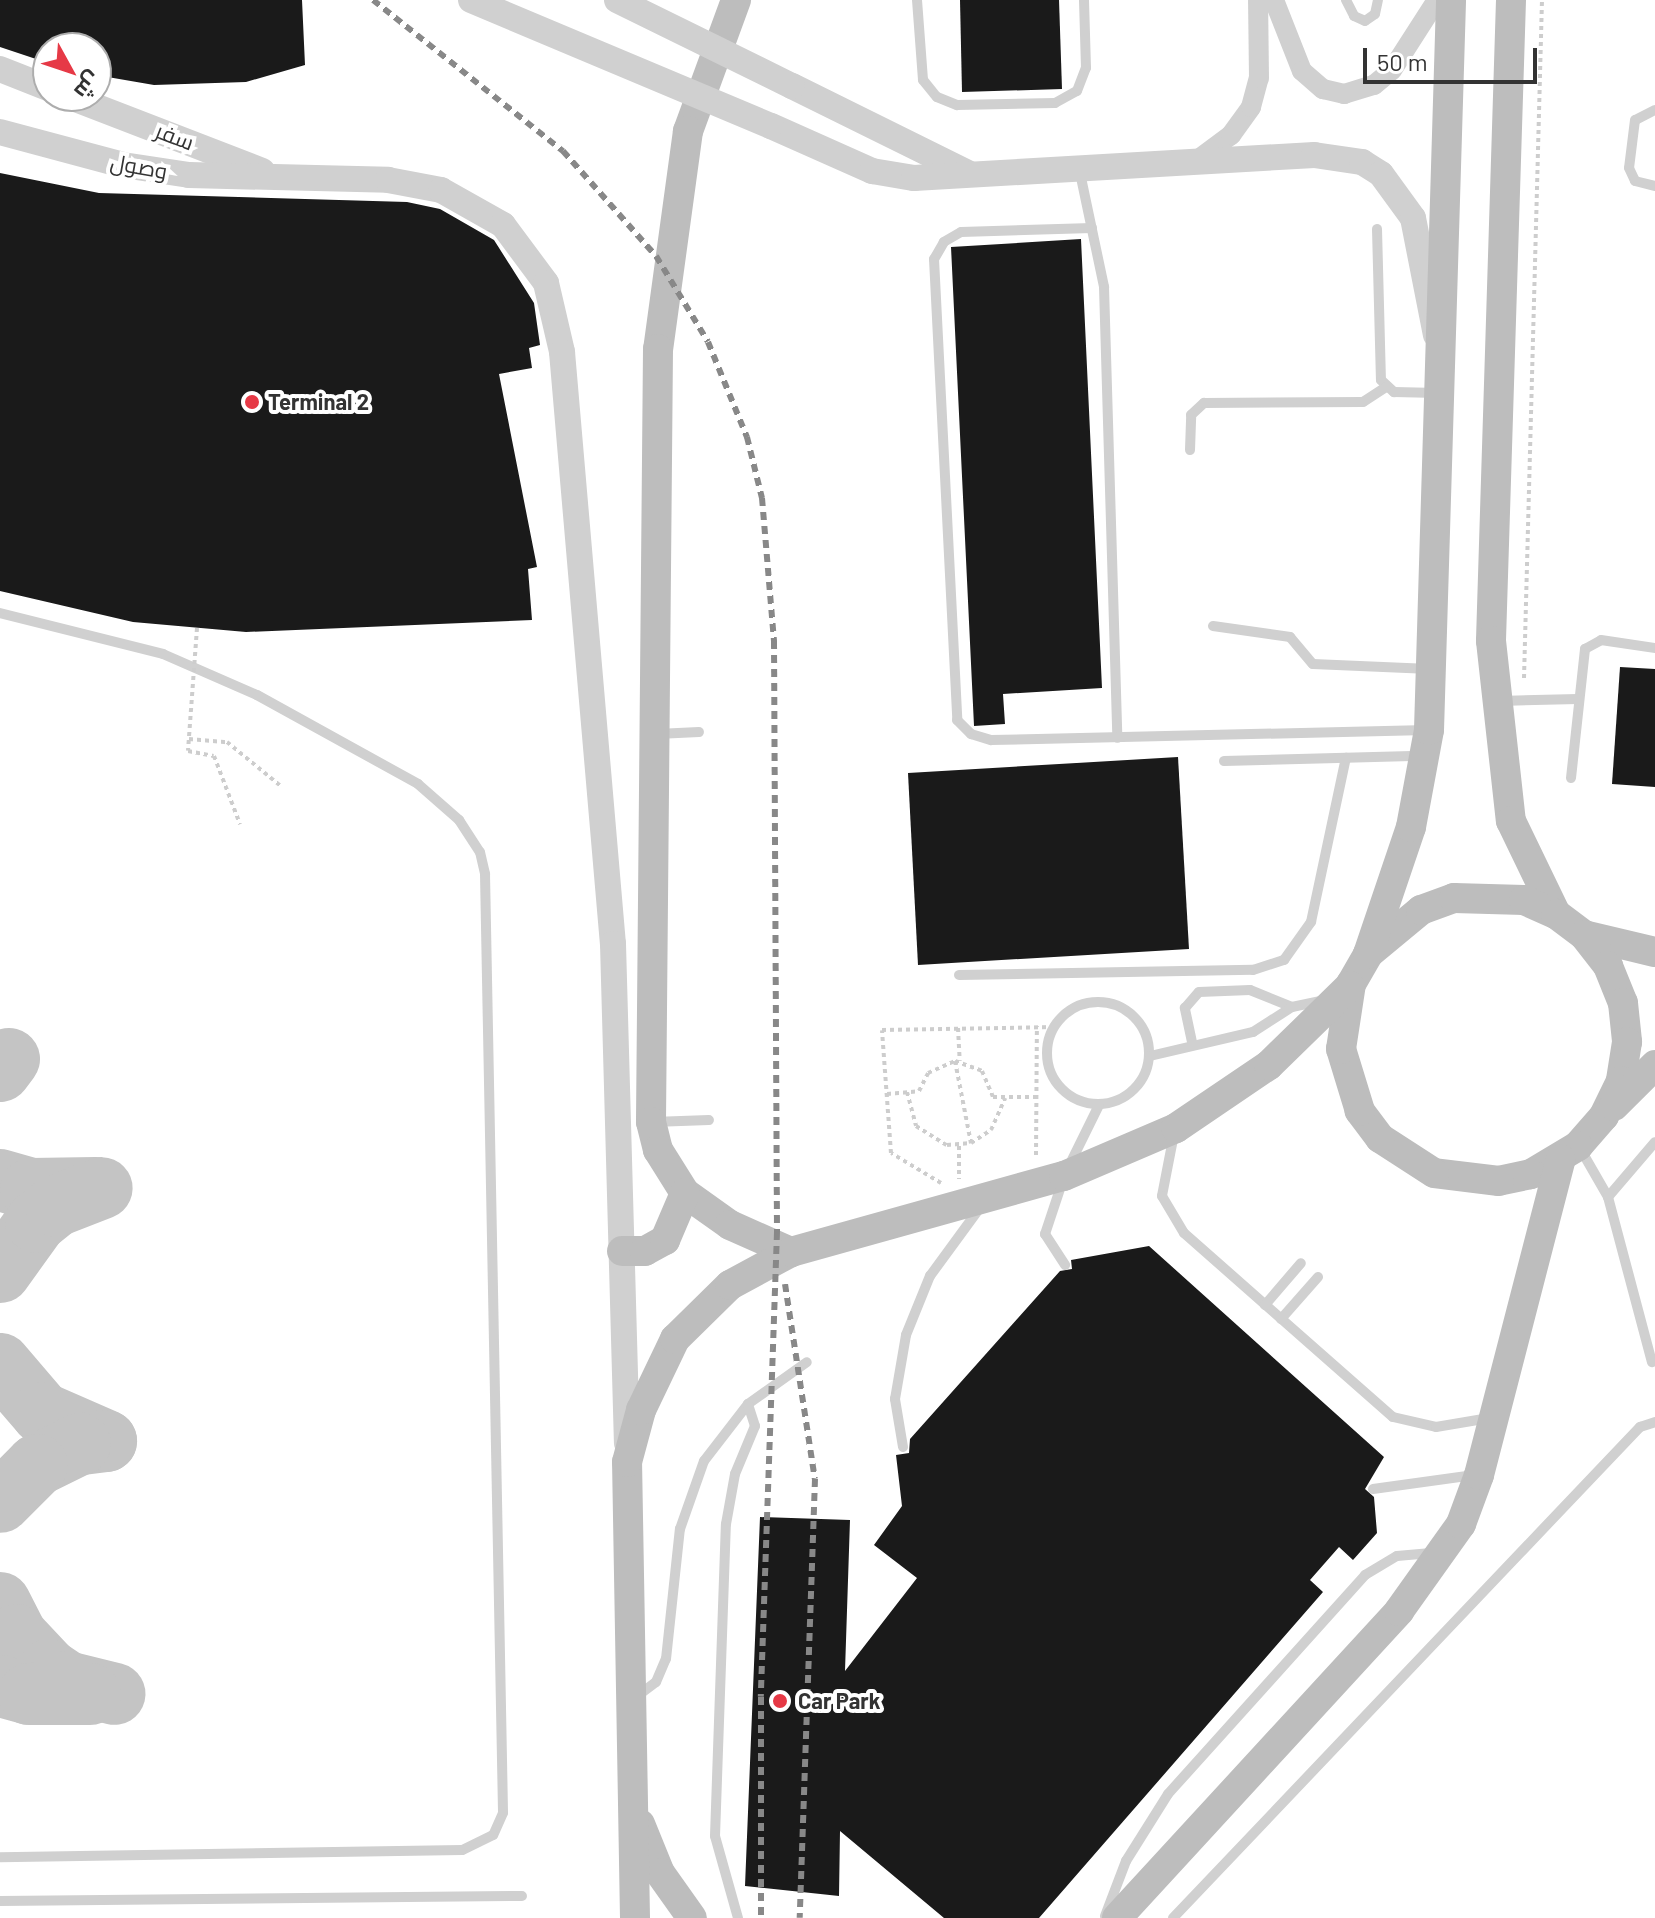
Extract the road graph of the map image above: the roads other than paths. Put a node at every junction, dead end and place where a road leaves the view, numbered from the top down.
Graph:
1 (471, 0) edge
2 (617, 0) edge
3 (917, 0) edge
4 (1084, 0) edge
5 (1258, 0) edge
6 (1274, 0) edge
7 (1346, 0) edge
8 (1378, 0) edge
9 (1437, 0) edge
10 (1451, 0) edge
11 (1511, 0) edge
12 (731, 3) edge
13 (0, 69) edge
14 (32, 82) edge
15 (1655, 110) edge
16 (110, 112) edge
17 (0, 132) edge
18 (1196, 161) junction
19 (1079, 166) junction
20 (968, 173) junction
21 (281, 178) junction
22 (1655, 186) edge
23 (1092, 228) junction
24 (1377, 229) dead end
25 (1440, 345) junction
26 (1386, 387) junction
27 (1440, 393) junction
28 (1190, 450) dead end
29 (0, 613) edge
30 (1213, 626) dead end
31 (1655, 648) edge
32 (1432, 669) junction
33 (1578, 699) junction
34 (1509, 701) junction
35 (699, 732) dead end
36 (653, 734) junction
37 (1117, 738) junction
38 (1428, 743) junction
39 (1346, 758) junction
40 (1224, 761) dead end
41 (1571, 778) dead end
42 (1556, 914) junction
43 (1584, 935) junction
44 (1655, 952) edge
45 (1368, 954) junction
46 (959, 975) dead end
47 (1345, 991) junction
48 (1292, 1007) junction
49 (1192, 1042) junction
50 (1150, 1056) junction
51 (1655, 1065) edge
52 (1099, 1105) junction
53 (1604, 1116) junction
54 (709, 1120) dead end
55 (651, 1122) junction
56 (1176, 1128) junction
57 (1655, 1142) edge
58 (1569, 1153) junction
59 (1064, 1176) junction
60 (980, 1189) junction
61 (685, 1193) junction
62 (1608, 1197) junction
63 (622, 1251) junction
64 (791, 1252) junction
65 (1301, 1263) dead end
66 (1065, 1265) dead end
67 (1318, 1277) dead end
68 (1265, 1305) junction
69 (1281, 1319) junction
70 (807, 1362) dead end
71 (1652, 1362) dead end
72 (748, 1404) junction
73 (1495, 1416) junction
74 (1655, 1422) edge
75 (903, 1447) dead end
76 (627, 1462) junction
77 (1479, 1475) junction
78 (1373, 1489) dead end
79 (1442, 1554) junction
80 (636, 1697) junction
81 (634, 1807) junction
82 (0, 1857) edge
83 (522, 1896) dead end
84 (0, 1901) edge
85 (635, 1918) edge
86 (692, 1918) edge
87 (738, 1918) edge
88 (1105, 1918) edge
89 (1117, 1918) edge
90 (1173, 1918) edge

1 - 20 street, bridge
2 - 20 street, bridge
3 - 4 lane
5 - 18 street
6 - 9 street
7 - 8 lane
10 - 25 main road
11 - 34 main road
12 - 36 main road
13 - 14 street
15 - 22 lane
16 - 21 street, سفر
17 - 21 street, وصول
18 - 19 street
18 - 25 street
19 - 20 street
19 - 23 lane
21 - 63 street, وصول
23 - 37 lane
23 - 37 lane
24 - 26 lane
25 - 27 main road
26 - 27 lane
26 - 28 lane
27 - 32 main road
29 - 82 lane
30 - 32 lane
31 - 33 lane
32 - 38 main road
33 - 34 lane
33 - 41 lane
34 - 42 main road
35 - 36 lane
36 - 55 main road
37 - 38 lane
38 - 39 lane
38 - 45 main road
39 - 40 lane
39 - 46 lane
42 - 43 main road
42 - 45 main road
43 - 44 main road
43 - 53 main road
45 - 47 main road
47 - 48 lane
47 - 56 main road
47 - 58 main road
48 - 49 lane
48 - 49 lane
49 - 50 lane
50 - 52 lane
50 - 52 lane
51 - 53 main road
52 - 59 lane
53 - 58 main road
54 - 55 lane
55 - 61 main road
56 - 59 main road
56 - 68 lane
57 - 62 lane
58 - 62 lane
58 - 73 main road
59 - 60 main road
59 - 66 lane
60 - 64 main road
60 - 75 lane
61 - 63 main road
61 - 64 main road
62 - 71 lane
63 - 76 street, وصول
64 - 76 main road
65 - 68 lane
67 - 69 lane
68 - 69 lane
69 - 73 lane
70 - 72 lane
72 - 80 lane
72 - 87 lane
73 - 77 main road
74 - 90 lane
76 - 80 main road
77 - 78 lane
77 - 79 main road
79 - 88 lane
79 - 89 main road
80 - 81 main road
81 - 85 main road
81 - 86 main road
83 - 84 lane

